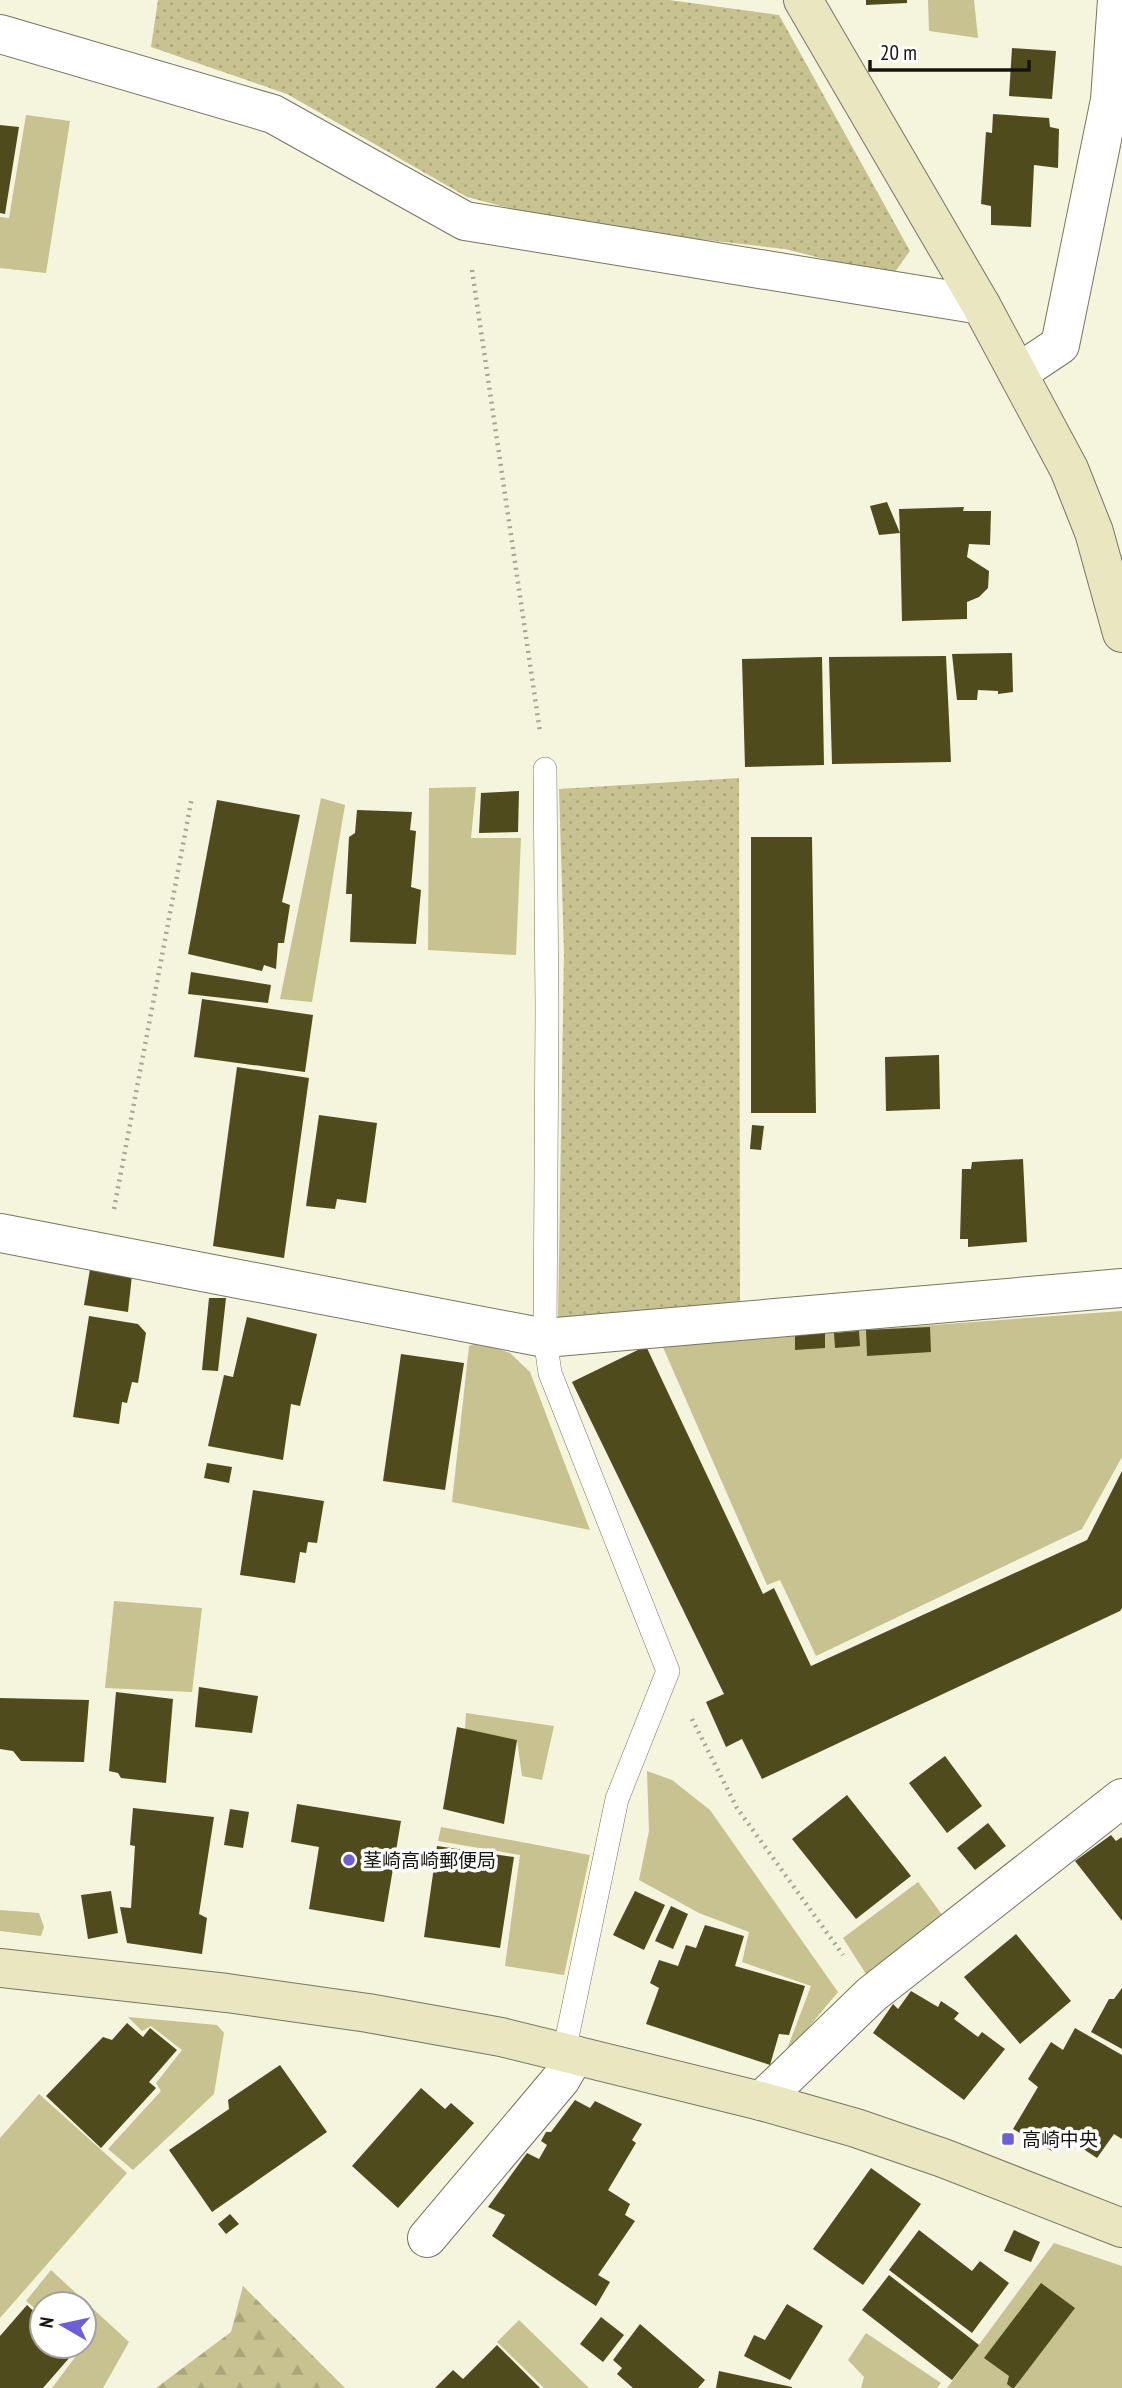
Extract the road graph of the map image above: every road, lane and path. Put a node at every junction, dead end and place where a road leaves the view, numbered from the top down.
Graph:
1 (803, 0) edge
2 (1117, 0) edge
3 (0, 34) edge
4 (465, 220) junction
5 (981, 305) junction
6 (1018, 373) junction
7 (1122, 633) edge
8 (545, 769) joint
9 (192, 797) dead end
10 (0, 1233) edge
11 (106, 1254) junction
12 (1122, 1288) edge
13 (545, 1338) junction
14 (668, 1671) junction
15 (1122, 1798) edge
16 (0, 1968) edge
17 (872, 1994) junction
18 (570, 2054) junction
19 (761, 2101) junction
20 (1122, 2228) edge
21 (427, 2238) dead end

1 - 5 street
2 - 6 street
3 - 4 street
4 - 5 street
4 - 8 path
5 - 6 street
6 - 7 street
8 - 13 lane
9 - 11 path
10 - 11 street
11 - 13 street
12 - 13 street
13 - 14 lane
14 - 17 path
14 - 18 lane
15 - 17 street
16 - 18 street
17 - 19 street
18 - 19 street
18 - 21 street
19 - 20 street

